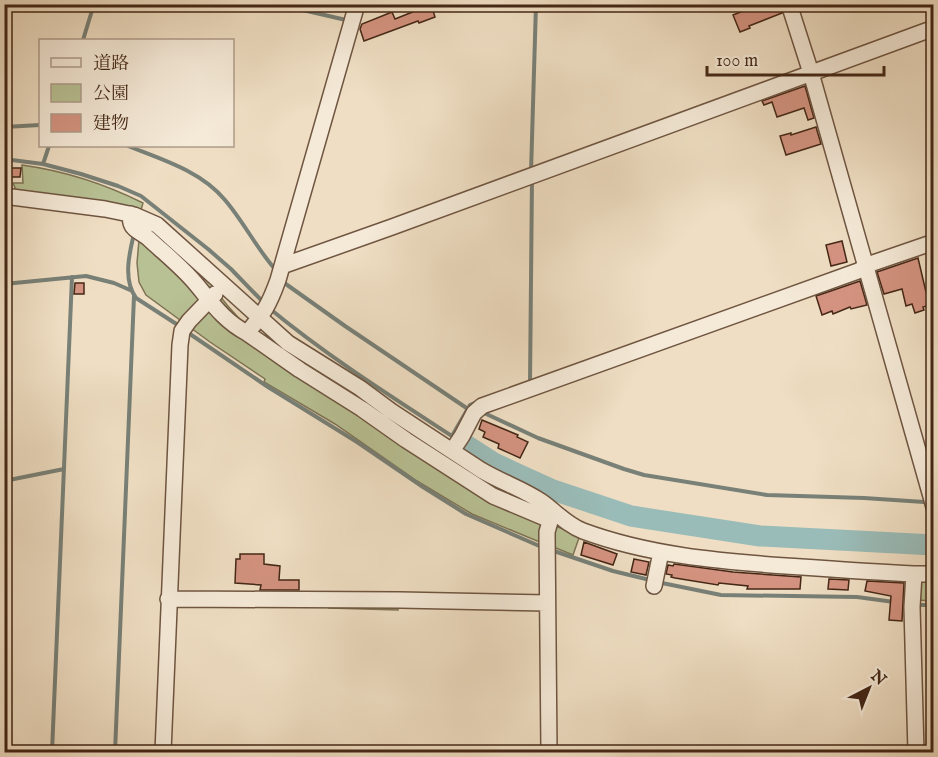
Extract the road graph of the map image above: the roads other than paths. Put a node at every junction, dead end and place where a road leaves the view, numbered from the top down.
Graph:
1 (357, 4) edge
2 (789, 4) edge
3 (933, 28) edge
4 (811, 73) junction
5 (4, 196) edge
6 (131, 214) junction
7 (933, 242) edge
8 (282, 266) junction
9 (866, 267) junction
10 (224, 286) junction
11 (209, 301) junction
12 (265, 311) junction
13 (247, 333) junction
14 (457, 444) junction
15 (933, 507) edge
16 (551, 515) junction
17 (661, 552) junction
18 (914, 574) junction
19 (933, 574) edge
20 (655, 583) dead end
21 (173, 599) junction
22 (544, 603) junction
23 (163, 753) edge
24 (549, 753) edge
25 (916, 753) edge

1 - 8 street
2 - 4 street
3 - 4 street
4 - 8 street
4 - 9 street
5 - 6 street
6 - 10 street
6 - 11 street
7 - 9 street
8 - 12 street
9 - 14 street
9 - 15 street
10 - 11 street
10 - 12 street
11 - 13 street
11 - 21 street
12 - 13 street
12 - 14 street
13 - 16 street
14 - 16 street
16 - 17 street
16 - 22 street
17 - 18 street
17 - 20 street
18 - 19 street
18 - 25 street
21 - 22 street
21 - 23 street
22 - 24 street

